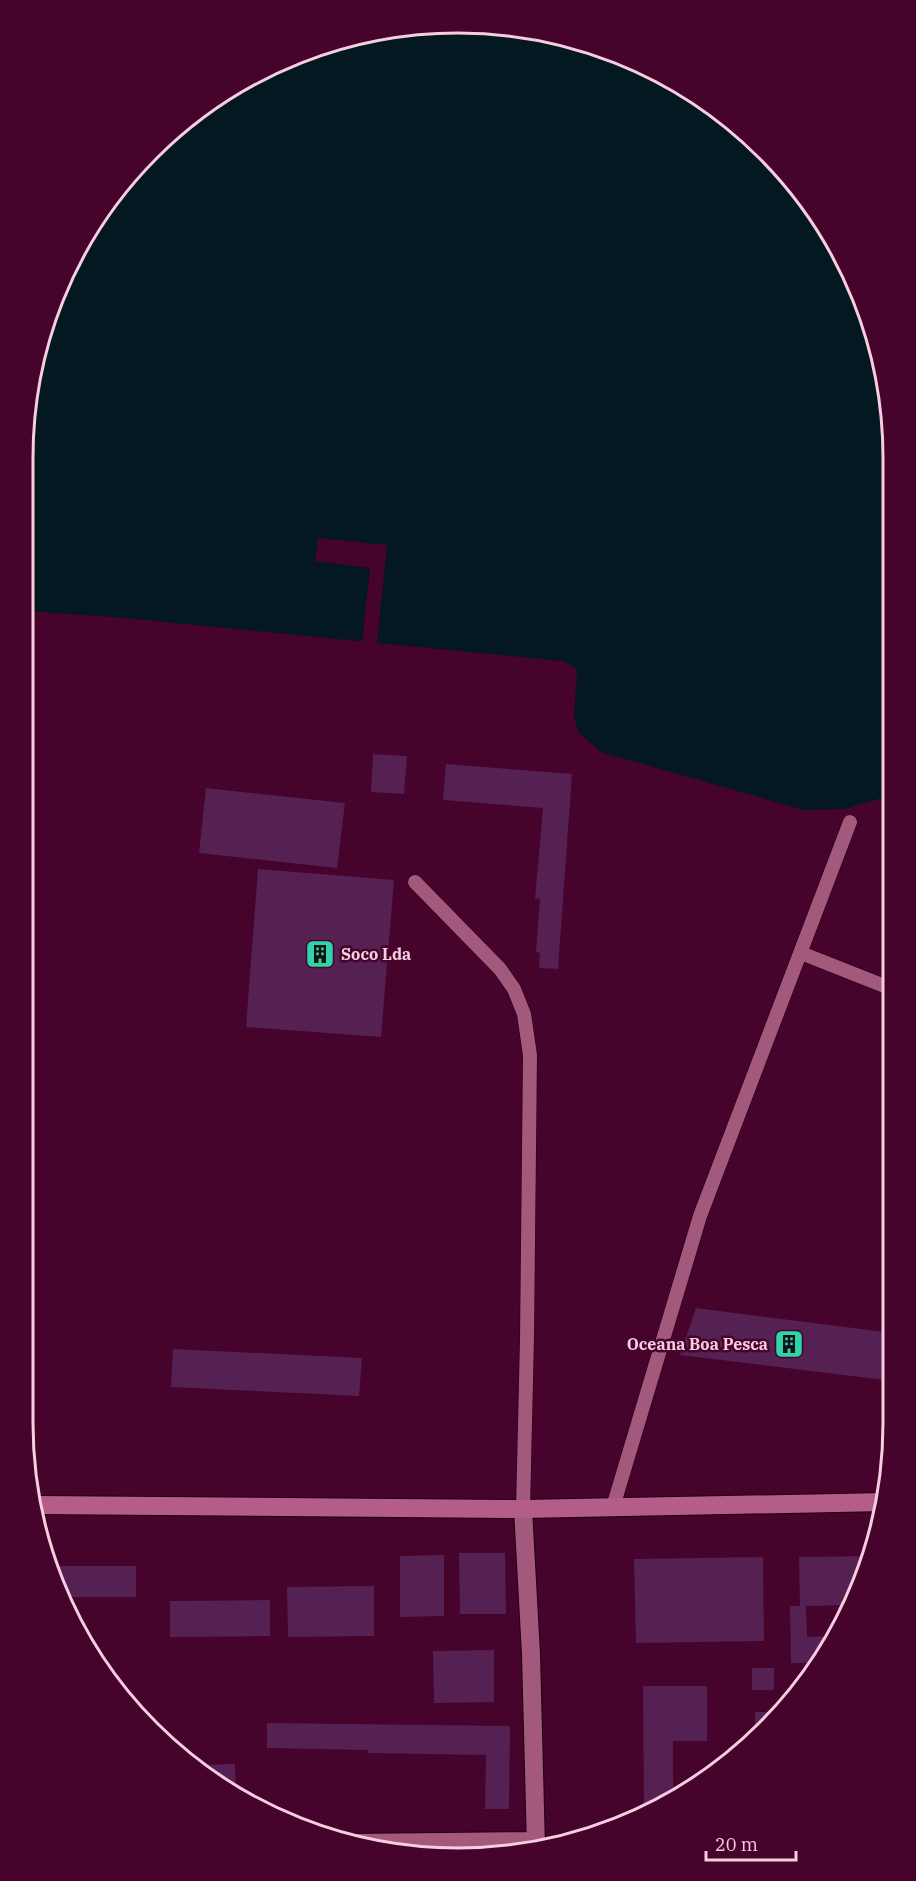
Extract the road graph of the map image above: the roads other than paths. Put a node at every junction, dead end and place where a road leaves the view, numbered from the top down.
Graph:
1 (850, 822) dead end
2 (416, 882) dead end
3 (801, 952) junction
4 (883, 985) edge
5 (876, 1502) edge
6 (41, 1505) edge
7 (613, 1507) junction
8 (523, 1509) junction
9 (536, 1841) edge
10 (400, 1844) edge
11 (507, 1845) edge

1 - 3 lane
2 - 8 lane
3 - 4 lane
3 - 7 lane
5 - 7 street
6 - 8 street
7 - 8 street
8 - 9 street
10 - 11 street

